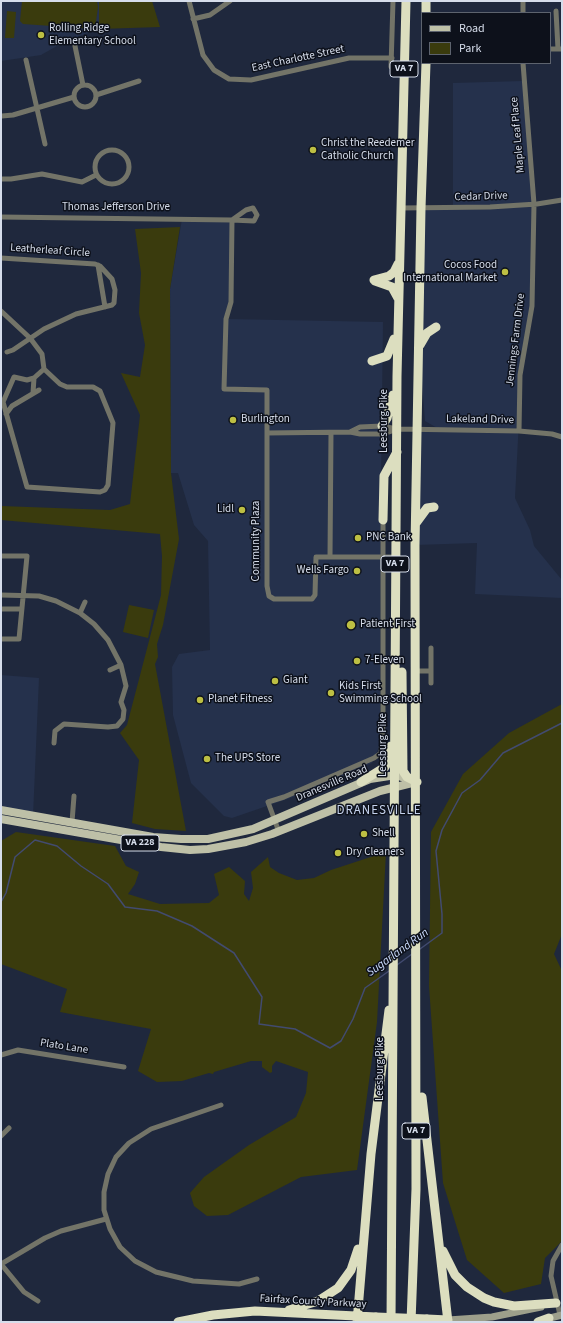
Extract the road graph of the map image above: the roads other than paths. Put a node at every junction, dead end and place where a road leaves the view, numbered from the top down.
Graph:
1 (189, 1) edge
2 (230, 1) edge
3 (393, 1) edge
4 (406, 1) edge
5 (426, 1) edge
6 (523, 1) edge
7 (556, 11) dead end
8 (426, 12) edge
9 (522, 12) edge
10 (193, 19) junction
11 (75, 46) dead end
12 (560, 49) edge
13 (392, 58) junction
14 (26, 60) dead end
15 (426, 64) edge
16 (523, 64) edge
17 (391, 67) dead end
18 (139, 81) dead end
19 (83, 85) junction
20 (96, 95) junction
21 (74, 97) junction
22 (36, 108) junction
23 (1, 117) edge
24 (45, 144) dead end
25 (96, 174) junction
26 (1, 179) edge
27 (562, 200) edge
28 (534, 204) junction
29 (400, 208) junction
30 (421, 208) junction
31 (1, 217) edge
32 (232, 220) joint
33 (1, 258) edge
34 (399, 260) junction
35 (98, 265) junction
36 (398, 299) junction
37 (105, 307) junction
38 (1, 311) edge
39 (420, 323) junction
40 (398, 328) junction
41 (30, 338) junction
42 (420, 346) junction
43 (7, 352) dead end
44 (372, 361) dead end
45 (44, 369) junction
46 (397, 376) junction
47 (34, 378) junction
48 (39, 390) dead end
49 (34, 393) junction
50 (6, 414) junction
51 (382, 426) junction
52 (397, 429) junction
53 (417, 429) junction
54 (519, 431) junction
55 (350, 432) junction
56 (267, 433) junction
57 (330, 433) junction
58 (562, 438) edge
59 (397, 452) junction
60 (434, 507) dead end
61 (382, 520) joint
62 (416, 524) junction
63 (1, 556) edge
64 (330, 557) junction
65 (383, 557) junction
66 (395, 557) junction
67 (1, 595) edge
68 (23, 595) junction
69 (85, 602) dead end
70 (1, 609) edge
71 (21, 609) junction
72 (396, 612) junction
73 (80, 613) junction
74 (1, 639) edge
75 (431, 648) dead end
76 (121, 665) junction
77 (110, 670) dead end
78 (416, 671) junction
79 (431, 671) junction
80 (431, 683) dead end
81 (383, 700) junction
82 (396, 700) junction
83 (396, 715) junction
84 (54, 743) dead end
85 (396, 775) junction
86 (362, 782) junction
87 (417, 782) junction
88 (396, 786) junction
89 (74, 796) dead end
90 (1, 810) edge
91 (1, 819) edge
92 (274, 820) junction
93 (72, 822) junction
94 (279, 832) junction
95 (393, 979) junction
96 (416, 995) junction
97 (1, 1055) edge
98 (124, 1068) dead end
99 (221, 1105) dead end
100 (9, 1128) dead end
101 (1, 1136) edge
102 (366, 1200) junction
103 (106, 1219) junction
104 (437, 1231) junction
105 (562, 1244) edge
106 (1, 1264) edge
107 (257, 1279) dead end
108 (38, 1301) dead end
109 (559, 1302) edge
110 (255, 1311) junction
111 (561, 1315) edge
112 (549, 1318) junction
113 (357, 1319) edge
114 (448, 1321) edge
115 (178, 1322) edge
116 (391, 1322) edge
117 (411, 1322) edge
118 (534, 1322) edge
119 (538, 1322) edge

1 - 10 street, East Charlotte Street
2 - 10 street
3 - 13 street
4 - 29 highway, Leesburg Pike / VA 7
5 - 8 highway
6 - 9 street
7 - 12 street
10 - 13 street, East Charlotte Street
11 - 19 street
13 - 17 street
14 - 22 street
15 - 30 highway, VA 7
16 - 28 street, Maple Leaf Place
18 - 20 street
19 - 20 street
19 - 21 street
20 - 21 street
21 - 22 street
22 - 23 street
22 - 24 street
25 - 25 street
25 - 26 street
27 - 28 street, Cedar Drive
28 - 30 street, Cedar Drive
28 - 54 street, Jennings Farm Drive
29 - 30 street, Cedar Drive
29 - 34 highway, Leesburg Pike / VA 7
30 - 39 highway, VA 7
31 - 32 street, Thomas Jefferson Drive
32 - 56 street, Community Plaza
33 - 35 street, Leatherleaf Circle
34 - 36 highway, Leesburg Pike / VA 7
34 - 36 highway
35 - 37 street, Leatherleaf Circle
35 - 37 street, Leatherleaf Circle
36 - 40 highway, Leesburg Pike / VA 7
37 - 41 street
38 - 41 street
39 - 42 highway, VA 7
39 - 42 highway
40 - 44 highway
40 - 46 highway, Leesburg Pike / VA 7
41 - 43 street
41 - 45 street
42 - 53 highway, VA 7
45 - 47 street
45 - 50 street
46 - 51 highway
46 - 52 highway, Leesburg Pike / VA 7
47 - 49 street
47 - 50 street
48 - 49 street
49 - 50 street
51 - 52 street
51 - 55 street
52 - 53 street, Lakeland Drive
52 - 55 street
52 - 59 highway, Leesburg Pike / VA 7
53 - 54 street, Lakeland Drive
53 - 62 highway, VA 7
54 - 58 street, Lakeland Drive
55 - 57 street
56 - 57 street
56 - 64 street, Community Plaza
57 - 64 street
59 - 61 highway
59 - 66 highway, Leesburg Pike / VA 7
60 - 62 highway
61 - 65 street
62 - 78 highway, VA 7
63 - 68 street
64 - 65 street, Community Plaza
65 - 66 street, Community Plaza
65 - 81 street
66 - 72 highway, Leesburg Pike / VA 7
67 - 68 street
68 - 71 street
68 - 73 street
69 - 73 street
70 - 71 street
71 - 74 street
72 - 82 highway, Leesburg Pike / VA 7
72 - 87 highway
73 - 76 street
75 - 79 street
76 - 77 street
76 - 84 street
78 - 79 street
78 - 87 highway, VA 7
79 - 80 street
81 - 82 street
81 - 92 street
82 - 83 highway, Leesburg Pike / VA 7
83 - 85 highway, Leesburg Pike / VA 7
83 - 86 highway
85 - 86 main road, Dranesville Road / VA 228
85 - 87 main road, Dranesville Road / VA 228
85 - 88 highway, Leesburg Pike / VA 7
86 - 92 main road, Dranesville Road / VA 228
87 - 88 main road, VA 228
87 - 96 highway, VA 7
88 - 94 main road, VA 228
88 - 95 highway, Leesburg Pike / VA 7
89 - 93 street
90 - 93 main road, Dranesville Road / VA 228
91 - 94 main road, VA 228
92 - 93 main road, Dranesville Road / VA 228
92 - 94 street
95 - 102 highway
95 - 116 highway, Leesburg Pike / VA 7
96 - 104 highway
96 - 117 highway, VA 7
97 - 98 street, Plato Lane
99 - 103 street
100 - 101 street
102 - 110 highway
102 - 113 highway
103 - 106 street
103 - 107 street
104 - 109 highway
104 - 114 highway
105 - 109 street
106 - 108 street
109 - 111 street
109 - 114 main road
110 - 113 highway, Fairfax County Parkway
110 - 115 highway, Fairfax County Parkway
111 - 112 main road
112 - 118 main road
112 - 119 highway
113 - 114 highway, Fairfax County Parkway, bridge

